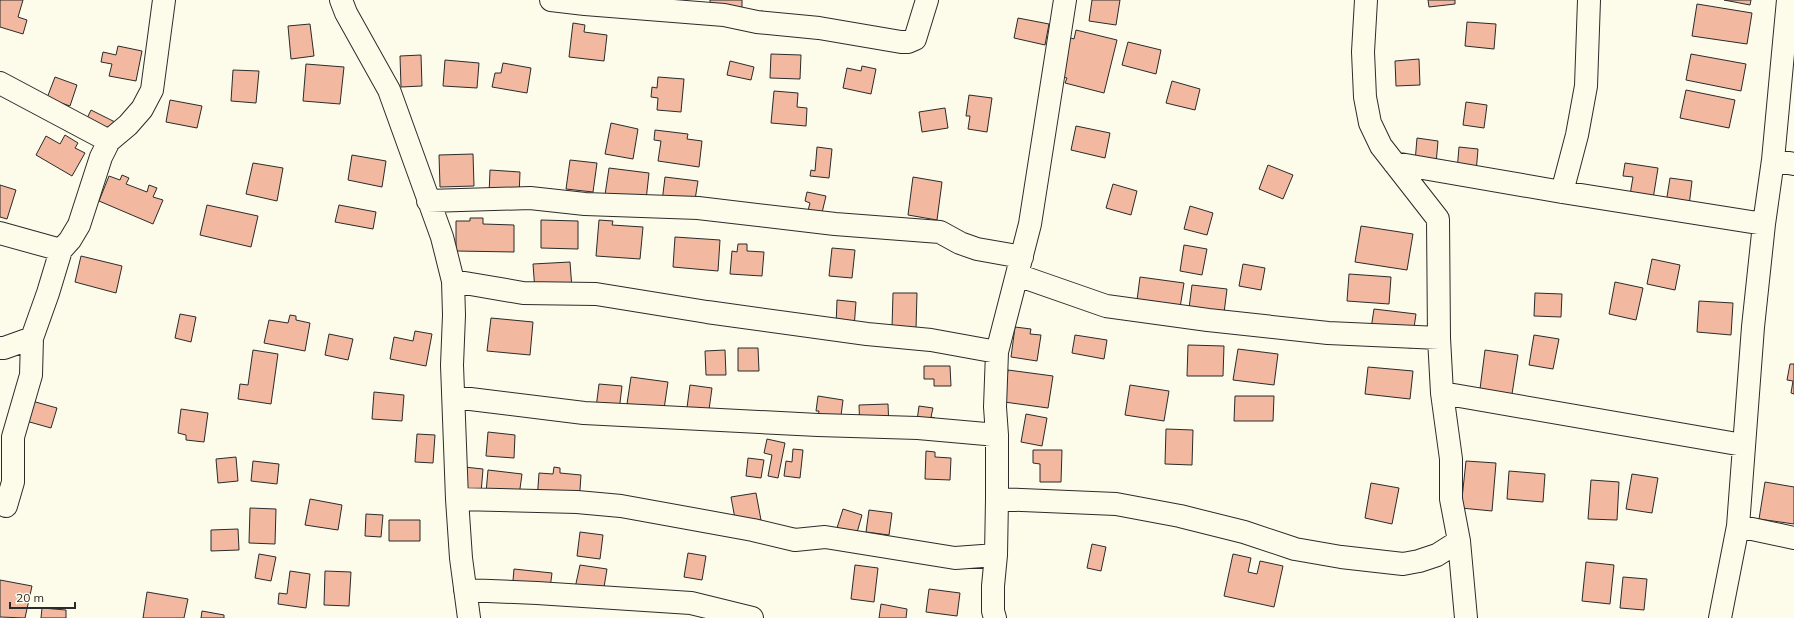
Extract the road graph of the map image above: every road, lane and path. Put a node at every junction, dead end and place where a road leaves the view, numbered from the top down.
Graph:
1 (164, 0) edge
2 (341, 0) edge
3 (551, 0) edge
4 (927, 0) edge
5 (1065, 0) edge
6 (1366, 0) edge
7 (1590, 0) edge
8 (1788, 0) edge
9 (0, 83) edge
10 (109, 142) junction
11 (1773, 160) junction
12 (1394, 163) junction
13 (1794, 164) edge
14 (1562, 192) junction
15 (428, 201) junction
16 (1764, 224) junction
17 (0, 233) edge
18 (61, 250) junction
19 (1019, 266) junction
20 (453, 281) junction
21 (32, 338) junction
22 (1439, 338) junction
23 (0, 348) edge
24 (997, 352) junction
25 (1442, 393) junction
26 (454, 397) junction
27 (997, 435) junction
28 (1743, 445) junction
29 (457, 499) junction
30 (997, 499) junction
31 (6, 506) dead end
32 (1738, 526) junction
33 (1794, 538) edge
34 (1459, 541) junction
35 (996, 555) junction
36 (465, 590) junction
37 (993, 616) edge
38 (469, 618) edge
39 (752, 618) edge
40 (1466, 618) edge
41 (1720, 618) edge

1 - 10 street
2 - 15 street
3 - 4 street
5 - 19 street
6 - 12 street
7 - 14 street
8 - 11 street
9 - 10 street
10 - 18 street
11 - 13 street
11 - 16 street
12 - 14 street
12 - 22 street
14 - 16 street
15 - 19 street
15 - 20 street
16 - 28 street
17 - 18 street
18 - 21 street
19 - 22 street
19 - 24 street
20 - 24 street
20 - 26 street
21 - 23 street
21 - 31 street
22 - 25 street
24 - 27 street
25 - 28 street
25 - 34 street
26 - 27 street
26 - 29 street
27 - 30 street
28 - 32 street
29 - 35 street
29 - 36 street
30 - 34 street
30 - 35 street
32 - 33 street
32 - 41 street
34 - 40 street
35 - 37 street
36 - 38 street
36 - 39 street

